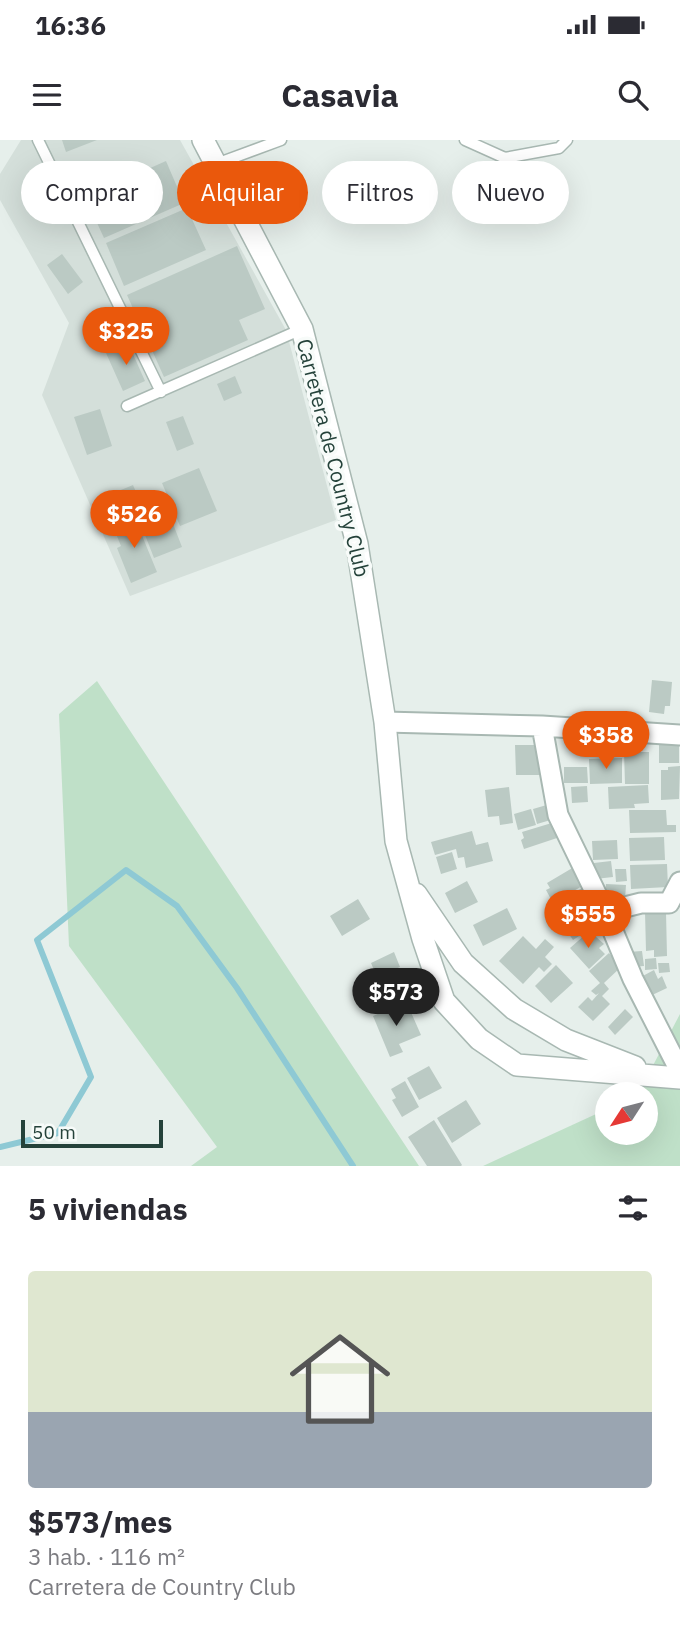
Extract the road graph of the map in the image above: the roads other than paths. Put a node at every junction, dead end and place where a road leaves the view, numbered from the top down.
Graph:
1 (38, 140) edge
2 (203, 140) edge
3 (281, 140) edge
4 (465, 140) edge
5 (567, 140) edge
6 (214, 161) edge
7 (224, 161) edge
8 (247, 224) edge
9 (302, 329) junction
10 (161, 392) junction
11 (127, 406) dead end
12 (385, 722) junction
13 (542, 726) junction
14 (680, 735) edge
15 (407, 881) junction
16 (680, 882) edge
17 (605, 912) junction
18 (680, 1070) edge
19 (653, 1074) junction
20 (680, 1078) edge

1 - 10 lane
2 - 6 street, Carretera de Country Club
3 - 7 lane
4 - 5 lane
8 - 9 street, Carretera de Country Club
9 - 10 lane
9 - 12 street, Carretera de Country Club
10 - 11 lane
12 - 13 street
12 - 15 street, Carretera de Country Club
13 - 14 street
13 - 17 street
15 - 19 street, Carretera de Country Club
15 - 19 street, Carretera de Country Club
16 - 17 street
17 - 18 street
19 - 20 street, Carretera de Country Club

